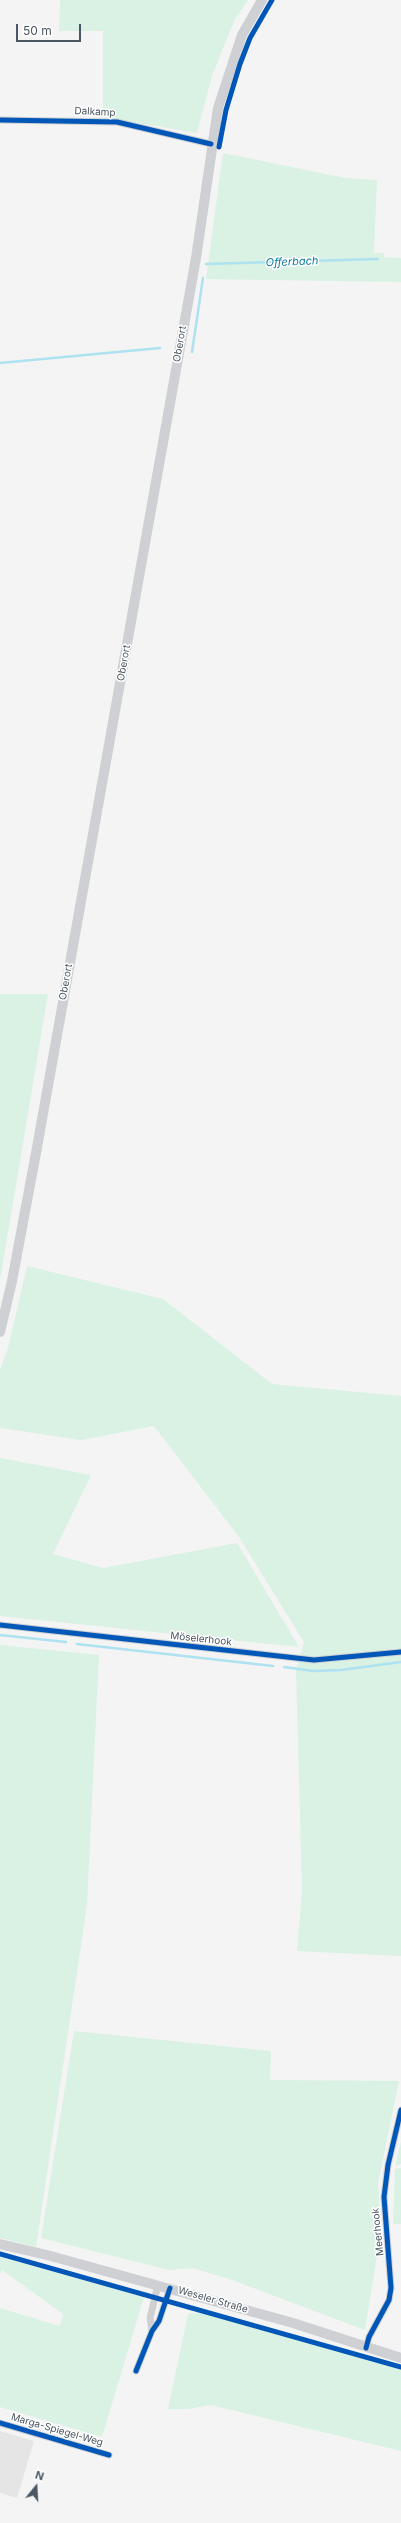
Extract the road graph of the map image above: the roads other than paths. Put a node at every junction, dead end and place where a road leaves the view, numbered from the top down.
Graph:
1 (262, 0) edge
2 (0, 120) edge
3 (211, 144) junction
4 (0, 1332) edge
5 (0, 1625) edge
6 (401, 1652) edge
7 (401, 2110) edge
8 (0, 2244) edge
9 (158, 2285) junction
10 (170, 2288) junction
11 (152, 2331) junction
12 (366, 2348) junction
13 (401, 2358) edge
14 (136, 2371) dead end
15 (0, 2423) edge
16 (109, 2455) dead end

1 - 3 main road, Oberort
2 - 3 street, Dalkamp
3 - 4 main road, Oberort
5 - 6 street, Möselerhook
7 - 12 street, Meerhook
8 - 9 main road, Weseler Straße
9 - 10 main road, Weseler Straße
9 - 11 street
10 - 11 street
10 - 12 main road, Weseler Straße
11 - 14 street
12 - 13 main road, Weseler Straße
15 - 16 street, Marga-Spiegel-Weg

